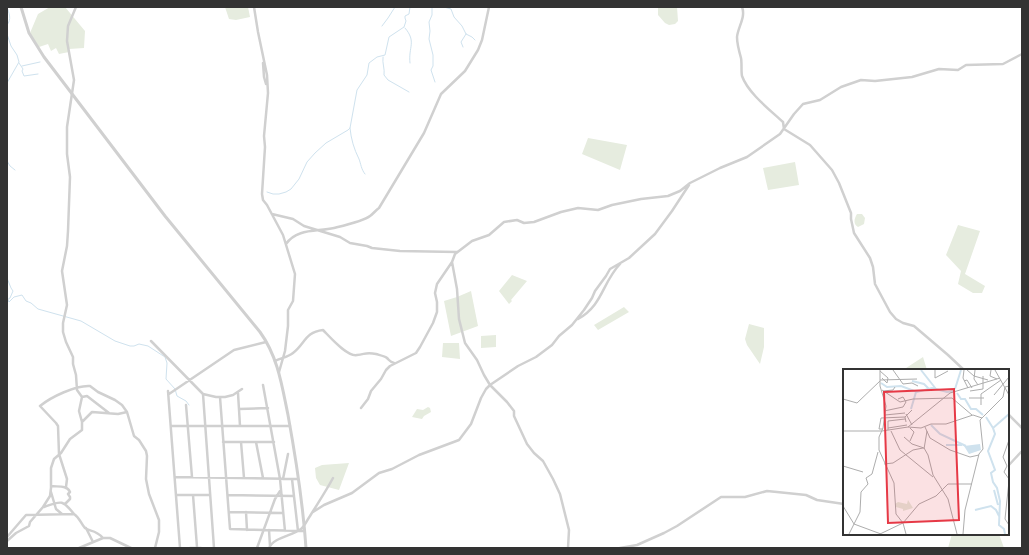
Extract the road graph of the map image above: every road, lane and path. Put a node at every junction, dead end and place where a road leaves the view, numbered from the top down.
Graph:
1 (21, 7) edge
2 (76, 7) edge
3 (254, 7) edge
4 (489, 7) edge
5 (742, 7) edge
6 (1022, 54) edge
7 (72, 94) junction
8 (784, 129) junction
9 (690, 183) junction
10 (272, 214) junction
11 (317, 230) junction
12 (286, 244) junction
13 (458, 252) junction
14 (452, 262) junction
15 (622, 262) junction
16 (575, 321) junction
17 (151, 341) dead end
18 (266, 342) junction
19 (283, 358) junction
20 (275, 361) junction
21 (396, 363) junction
22 (963, 369) edge
23 (279, 373) junction
24 (189, 380) junction
25 (263, 385) dead end
26 (490, 385) junction
27 (77, 388) junction
28 (242, 389) dead end
29 (238, 392) junction
30 (203, 394) junction
31 (82, 397) junction
32 (220, 397) junction
33 (186, 405) dead end
34 (239, 408) junction
35 (268, 408) junction
36 (361, 408) dead end
37 (127, 412) junction
38 (109, 413) junction
39 (1009, 415) edge
40 (82, 422) junction
41 (171, 426) junction
42 (188, 426) junction
43 (205, 426) junction
44 (222, 426) junction
45 (240, 426) junction
46 (271, 426) junction
47 (290, 426) junction
48 (1022, 428) edge
49 (224, 442) junction
50 (241, 442) junction
51 (256, 442) junction
52 (274, 442) junction
53 (1022, 451) edge
54 (59, 454) junction
55 (288, 454) dead end
56 (1009, 465) edge
57 (175, 477) junction
58 (192, 477) junction
59 (209, 478) junction
60 (226, 478) junction
61 (244, 478) junction
62 (263, 478) junction
63 (333, 478) dead end
64 (282, 479) junction
65 (292, 479) junction
66 (298, 479) junction
67 (51, 486) junction
68 (66, 487) junction
69 (51, 490) junction
70 (176, 495) junction
71 (193, 495) junction
72 (210, 495) junction
73 (228, 495) junction
74 (280, 496) junction
75 (294, 496) junction
76 (54, 503) junction
77 (65, 504) junction
78 (843, 504) edge
79 (43, 507) junction
80 (229, 512) junction
81 (246, 512) junction
82 (313, 512) junction
83 (270, 513) junction
84 (283, 513) junction
85 (62, 514) junction
86 (74, 514) junction
87 (36, 515) junction
88 (304, 526) junction
89 (85, 528) junction
90 (247, 530) junction
91 (263, 530) junction
92 (269, 530) junction
93 (285, 531) junction
94 (298, 531) junction
95 (304, 531) junction
96 (7, 537) edge
97 (102, 538) junction
98 (7, 541) edge
99 (92, 542) junction
100 (197, 547) edge
101 (79, 548) edge
102 (131, 548) edge
103 (155, 548) edge
104 (180, 548) edge
105 (190, 548) edge
106 (201, 548) edge
107 (214, 548) edge
108 (257, 548) edge
109 (270, 548) edge
110 (306, 548) edge
111 (568, 548) edge
112 (620, 548) edge

1 - 7 street
2 - 7 street
3 - 10 street
4 - 11 street
5 - 8 street
6 - 8 street
7 - 18 street
7 - 27 street
8 - 9 street
8 - 22 street
9 - 13 street
9 - 15 street
10 - 11 street
10 - 12 street
11 - 12 street
11 - 13 street
12 - 19 street
13 - 14 street
14 - 21 street
14 - 26 street
15 - 16 street
15 - 16 street
16 - 26 street
17 - 24 street
18 - 20 street
18 - 24 street
19 - 20 street
19 - 21 street
19 - 23 street
20 - 23 street
21 - 36 street
23 - 47 street
24 - 30 street
24 - 41 street
25 - 35 street
26 - 82 street
26 - 111 street
27 - 31 street
27 - 37 street
27 - 54 street
28 - 29 street
29 - 32 street
29 - 34 street
30 - 32 street
30 - 43 street
31 - 38 street
31 - 40 street
32 - 44 street
33 - 42 street
34 - 35 street
34 - 45 street
35 - 46 street
37 - 38 street
37 - 103 street
38 - 40 street
39 - 48 street
40 - 54 street
41 - 42 street
41 - 57 street
42 - 43 street
42 - 58 street
43 - 44 street
43 - 59 street
44 - 45 street
44 - 49 street
45 - 46 street
46 - 47 street
46 - 52 street
47 - 66 street
49 - 50 street
49 - 60 street
50 - 51 street
50 - 61 street
51 - 52 street
51 - 62 street
52 - 64 street
53 - 56 street
54 - 67 street
54 - 68 street
55 - 64 street
57 - 58 street
57 - 70 street
58 - 59 street
59 - 60 street
59 - 72 street
60 - 61 street
60 - 73 street
61 - 62 street
62 - 64 street
63 - 82 street
64 - 65 street
64 - 74 street
65 - 66 street
65 - 75 street
66 - 88 street
67 - 68 street
67 - 69 street
68 - 77 street
69 - 76 street
69 - 79 street
70 - 71 street
70 - 104 street
71 - 72 street
71 - 100 street
72 - 107 street
73 - 74 street
73 - 80 street
74 - 75 street
74 - 83 street
74 - 84 street
75 - 94 street
76 - 77 street
76 - 79 street
76 - 85 street
77 - 86 street
78 - 112 street
79 - 87 street
80 - 81 street
80 - 90 street
81 - 83 street
81 - 90 street
82 - 88 street
83 - 84 street
83 - 91 street
84 - 93 street
85 - 86 street
85 - 87 street
86 - 89 street
87 - 96 street
87 - 98 street
88 - 94 street
88 - 95 street
89 - 97 street
89 - 99 street
90 - 91 street
91 - 92 street
91 - 108 street
92 - 93 street
92 - 109 street
93 - 94 street
94 - 95 street
94 - 109 street
95 - 110 street
97 - 99 street
97 - 102 street
99 - 101 street
100 - 105 street
100 - 106 street

